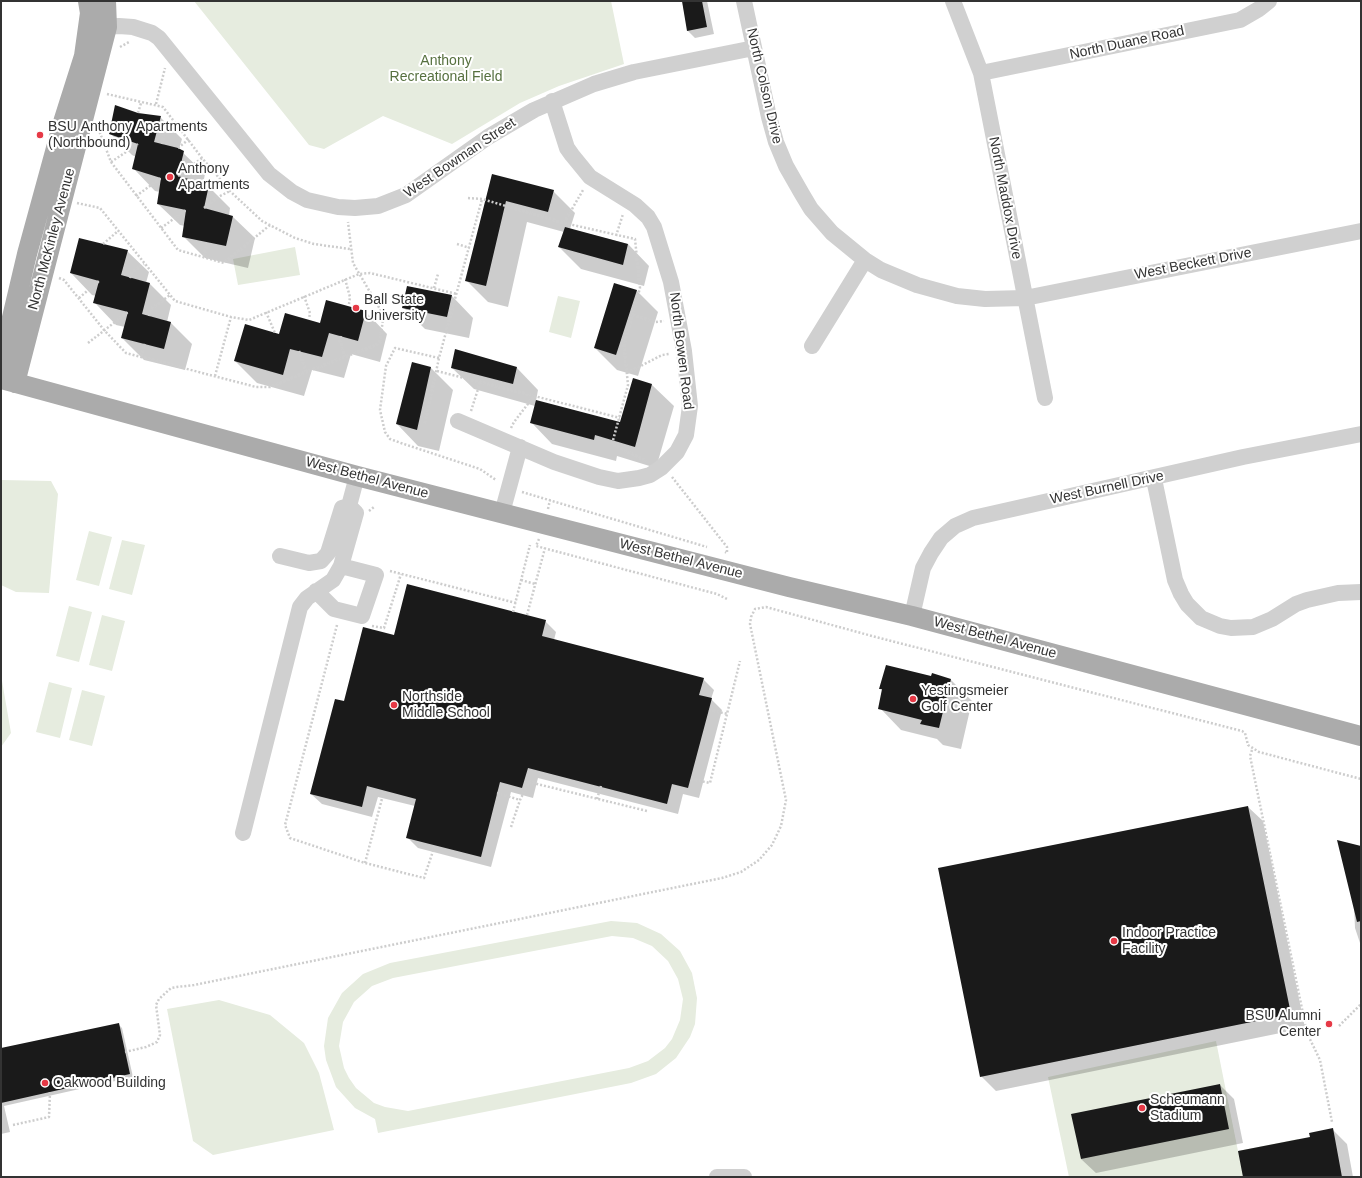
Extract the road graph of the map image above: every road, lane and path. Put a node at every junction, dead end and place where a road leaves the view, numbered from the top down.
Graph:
1 (88, 1) edge
2 (106, 1) edge
3 (744, 1) edge
4 (953, 1) edge
5 (1269, 1) edge
6 (98, 27) junction
7 (134, 42) dead end
8 (754, 48) junction
9 (118, 49) dead end
10 (166, 62) dead end
11 (980, 73) junction
12 (103, 93) dead end
13 (552, 101) junction
14 (141, 103) junction
15 (156, 104) junction
16 (138, 113) dead end
17 (178, 125) junction
18 (94, 134) dead end
19 (189, 139) junction
20 (138, 144) dead end
21 (162, 144) dead end
22 (178, 148) dead end
23 (202, 158) junction
24 (111, 162) junction
25 (178, 176) dead end
26 (590, 177) junction
27 (162, 178) dead end
28 (230, 191) junction
29 (136, 196) junction
30 (468, 198) dead end
31 (482, 199) junction
32 (74, 202) dead end
33 (632, 203) junction
34 (204, 208) dead end
35 (348, 208) junction
36 (186, 210) dead end
37 (564, 222) junction
38 (270, 225) junction
39 (161, 228) junction
40 (118, 231) junction
41 (1361, 231) edge
42 (616, 236) junction
43 (207, 243) dead end
44 (103, 244) dead end
45 (457, 244) dead end
46 (470, 248) junction
47 (350, 249) junction
48 (204, 256) junction
49 (865, 260) junction
50 (144, 264) junction
51 (359, 274) junction
52 (438, 274) dead end
53 (58, 277) dead end
54 (130, 278) dead end
55 (345, 279) junction
56 (99, 281) dead end
57 (434, 288) junction
58 (458, 294) junction
59 (170, 295) junction
60 (304, 296) junction
61 (79, 298) junction
62 (1025, 298) junction
63 (349, 304) dead end
64 (128, 312) dead end
65 (266, 312) junction
66 (633, 315) junction
67 (148, 316) dead end
68 (231, 317) junction
69 (309, 319) dead end
70 (678, 319) junction
71 (104, 330) junction
72 (275, 333) dead end
73 (341, 336) dead end
74 (88, 343) dead end
75 (145, 344) dead end
76 (812, 346) dead end
77 (299, 351) dead end
78 (684, 351) junction
79 (142, 356) junction
80 (345, 357) junction
81 (440, 358) junction
82 (1, 364) edge
83 (437, 371) junction
84 (306, 372) junction
85 (627, 373) junction
86 (215, 376) junction
87 (8, 381) edge
88 (480, 383) junction
89 (534, 396) junction
90 (1045, 398) dead end
91 (620, 418) junction
92 (425, 423) dead end
93 (462, 423) joint
94 (1361, 434) edge
95 (513, 444) junction
96 (660, 468) junction
97 (357, 476) junction
98 (1154, 479) junction
99 (509, 488) junction
100 (349, 506) junction
101 (374, 507) dead end
102 (366, 513) dead end
103 (502, 513) junction
104 (530, 545) dead end
105 (536, 546) dead end
106 (545, 548) junction
107 (712, 548) dead end
108 (720, 551) dead end
109 (280, 556) dead end
110 (341, 566) junction
111 (388, 571) dead end
112 (401, 574) junction
113 (521, 580) junction
114 (535, 584) junction
115 (316, 591) junction
116 (1361, 592) edge
117 (727, 599) dead end
118 (516, 603) junction
119 (513, 612) dead end
120 (527, 615) dead end
121 (912, 616) junction
122 (339, 618) dead end
123 (369, 625) dead end
124 (740, 661) dead end
125 (709, 710) dead end
126 (728, 714) junction
127 (1361, 736) edge
128 (1252, 750) junction
129 (691, 779) dead end
130 (1361, 779) edge
131 (601, 786) dead end
132 (384, 791) dead end
133 (497, 793) dead end
134 (597, 799) junction
135 (520, 800) junction
136 (647, 811) dead end
137 (511, 827) dead end
138 (243, 833) dead end
139 (435, 845) dead end
140 (366, 863) junction
141 (1361, 1004) edge
142 (1339, 1026) dead end
143 (125, 1052) dead end
144 (50, 1092) dead end
145 (1332, 1122) dead end
146 (13, 1125) dead end
147 (717, 1177) edge
148 (744, 1177) edge

1 - 6 main road, North McKinley Avenue
2 - 6 main road, North McKinley Avenue
3 - 8 street, North Colson Drive
4 - 11 street, North Maddox Drive
5 - 11 street, North Duane Road
6 - 35 street, West Bowman Street
6 - 82 main road, North McKinley Avenue
6 - 87 main road, North McKinley Avenue
7 - 9 path
8 - 13 street, West Bowman Street
8 - 49 street, North Colson Drive
10 - 15 path
11 - 62 street, North Maddox Drive
12 - 14 path
13 - 26 street, North Bowen Road
13 - 35 street, West Bowman Street
14 - 15 path
14 - 16 path
15 - 17 path
17 - 19 path
17 - 21 path
18 - 24 path
19 - 22 path
19 - 23 path
20 - 24 path
23 - 25 path
23 - 28 path
24 - 29 path
26 - 33 street, North Bowen Road
26 - 37 path
27 - 29 path
28 - 34 path
28 - 38 path
29 - 39 path
30 - 31 path
31 - 37 path
31 - 46 path
32 - 40 path
33 - 42 path
33 - 70 street, North Bowen Road
35 - 47 path
36 - 39 path
37 - 42 path
38 - 47 path
38 - 48 path
39 - 48 path
40 - 44 path
40 - 50 path
41 - 62 street, West Beckett Drive
42 - 66 path
43 - 48 path
45 - 46 path
46 - 58 path
47 - 51 path
49 - 62 street, North Colson Drive
49 - 76 street
50 - 54 path
50 - 59 path
51 - 55 path
51 - 57 path
51 - 80 path
52 - 57 path
53 - 61 path
55 - 60 path
55 - 63 path
56 - 61 path
57 - 58 path
58 - 81 path
59 - 67 path
59 - 68 path
60 - 65 path
60 - 69 path
61 - 71 path
62 - 90 street, North Maddox Drive
64 - 71 path
65 - 68 path
65 - 72 path
66 - 70 path
66 - 85 path
68 - 86 path
70 - 78 street, North Bowen Road
71 - 74 path
71 - 79 path
73 - 80 path
75 - 79 path
77 - 84 path
78 - 85 path
78 - 96 street, North Bowen Road
79 - 86 path
80 - 84 path
81 - 83 path
81 - 99 path
83 - 88 path
83 - 92 path
84 - 86 path
85 - 91 path
87 - 97 main road, West Bethel Avenue
88 - 89 path
88 - 93 path
89 - 91 path
89 - 95 path
91 - 96 path
93 - 95 street, North Bowen Road
94 - 98 street, West Burnell Drive
95 - 96 street, North Bowen Road
95 - 99 street
96 - 108 path
97 - 100 street
97 - 103 main road, West Bethel Avenue
98 - 116 street
98 - 121 street, West Burnell Drive
99 - 103 street
99 - 107 path
100 - 109 street
100 - 110 street
101 - 102 path
103 - 121 main road, West Bethel Avenue
104 - 113 path
105 - 106 path
106 - 114 path
106 - 117 path
110 - 115 street
110 - 115 street
111 - 112 path
112 - 118 path
112 - 123 path
113 - 114 path
113 - 118 path
114 - 120 path
115 - 138 street
118 - 119 path
121 - 127 main road, West Bethel Avenue
122 - 140 path
124 - 126 path
125 - 126 path
126 - 129 path
128 - 130 path
128 - 143 path
128 - 145 path
131 - 134 path
132 - 140 path
133 - 135 path
134 - 135 path
134 - 136 path
135 - 137 path
139 - 140 path
141 - 142 path
144 - 146 path
147 - 148 street

